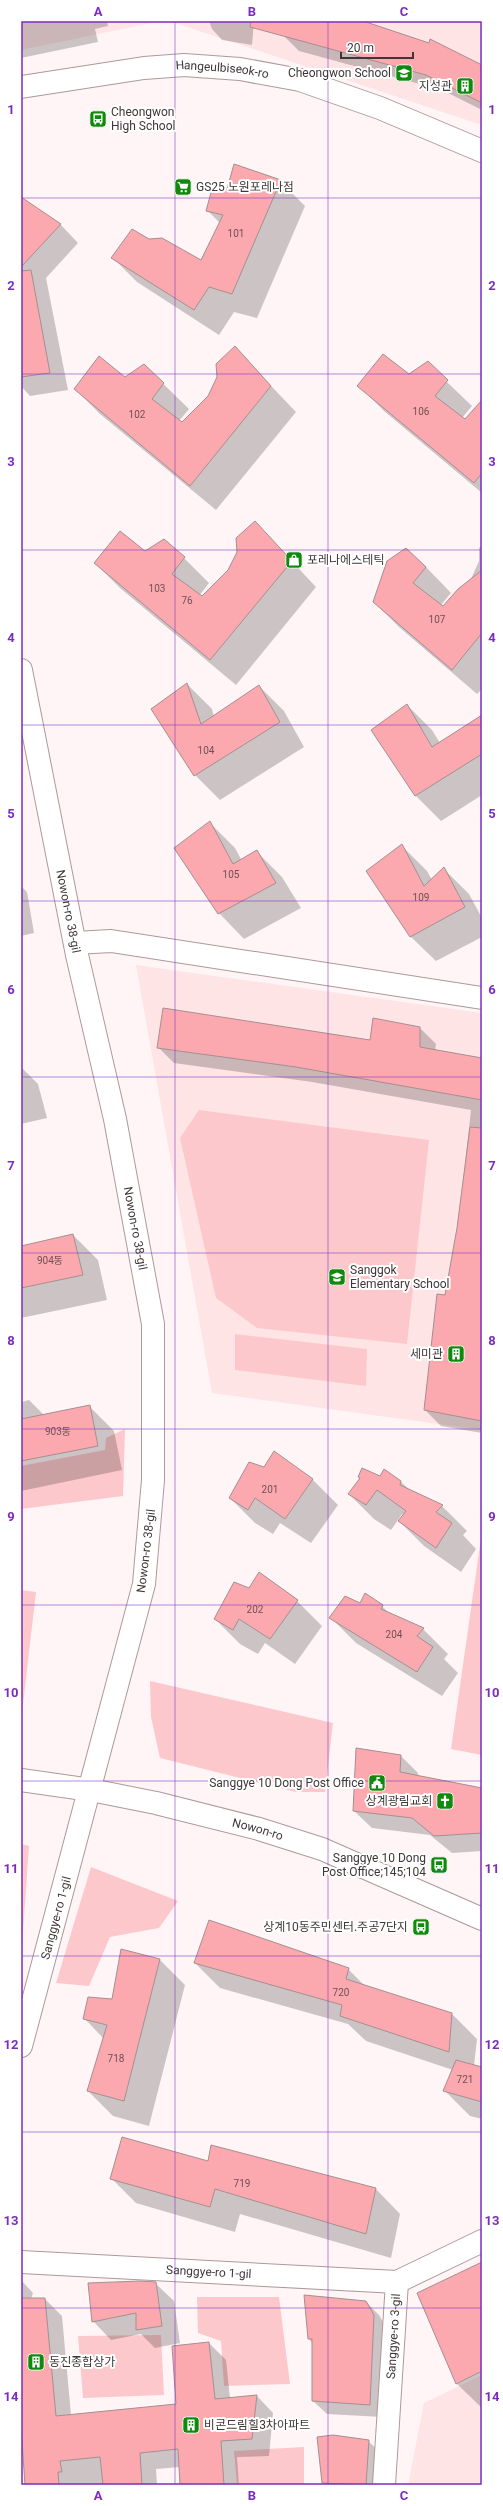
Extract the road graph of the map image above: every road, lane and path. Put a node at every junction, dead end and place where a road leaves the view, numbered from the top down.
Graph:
1 (21, 87) edge
2 (482, 151) edge
3 (21, 670) edge
4 (75, 943) junction
5 (482, 998) edge
6 (21, 1780) edge
7 (90, 1790) junction
8 (482, 1919) edge
9 (21, 2046) edge
10 (482, 2241) edge
11 (21, 2262) edge
12 (397, 2282) junction
13 (384, 2485) edge

1 - 2 street, Hangeulbiseok-ro
3 - 4 street, Nowon-ro 38-gil
4 - 5 street
4 - 7 street, Nowon-ro 38-gil
6 - 7 street, Nowon-ro
7 - 8 street, Nowon-ro
7 - 9 street, Sanggye-ro 1-gil
10 - 12 street, Sanggye-ro 3-gil
11 - 12 street, Sanggye-ro 1-gil
12 - 13 street, Sanggye-ro 3-gil

